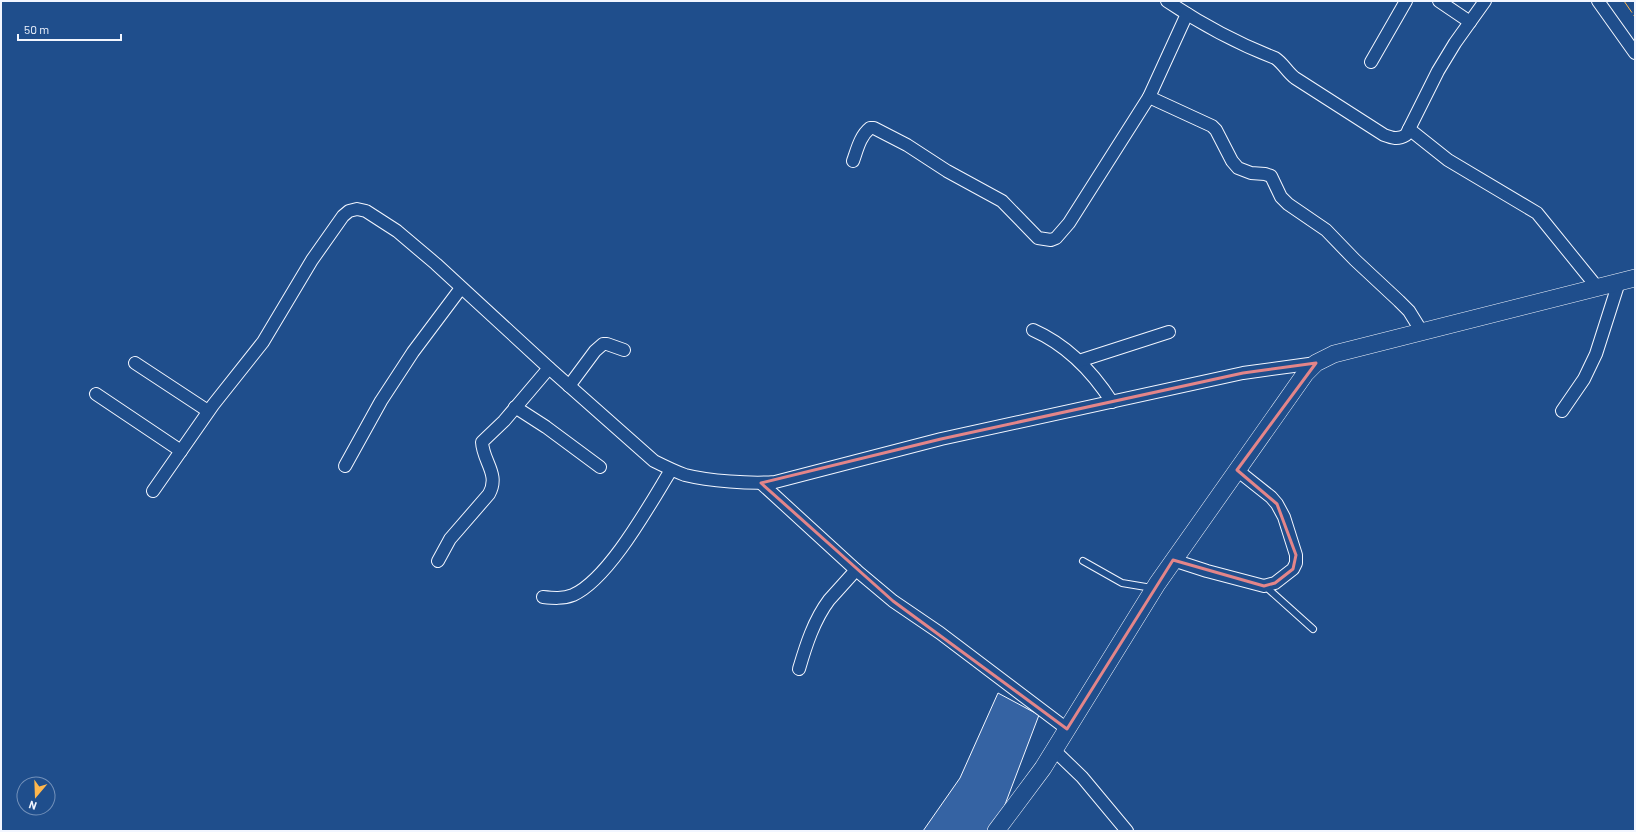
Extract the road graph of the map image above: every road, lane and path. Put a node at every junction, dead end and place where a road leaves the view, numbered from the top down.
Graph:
1 (1167, 1) edge
2 (1406, 1) edge
3 (1439, 1) edge
4 (1485, 1) edge
5 (1598, 1) edge
6 (1187, 14) junction
7 (1470, 22) junction
8 (1635, 53) edge
9 (1371, 62) dead end
10 (1149, 97) junction
11 (1409, 128) junction
12 (853, 161) dead end
13 (1627, 280) edge
14 (1597, 287) junction
15 (461, 288) junction
16 (1033, 330) dead end
17 (1169, 332) dead end
18 (1422, 332) junction
19 (624, 350) dead end
20 (1079, 361) junction
21 (134, 363) dead end
22 (1316, 363) junction
23 (549, 368) junction
24 (569, 386) junction
25 (96, 394) dead end
26 (1112, 402) junction
27 (515, 407) junction
28 (208, 411) junction
29 (1562, 411) dead end
30 (181, 451) junction
31 (345, 466) dead end
32 (600, 467) dead end
33 (671, 470) junction
34 (1237, 470) junction
35 (761, 483) junction
36 (153, 491) dead end
37 (1173, 560) junction
38 (438, 561) dead end
39 (1083, 561) dead end
40 (856, 570) junction
41 (1264, 586) junction
42 (1154, 588) junction
43 (543, 597) dead end
44 (1312, 629) dead end
45 (799, 669) dead end
46 (1067, 729) junction
47 (1054, 750) junction
48 (996, 831) edge
49 (1127, 831) edge

1 - 6 street
2 - 9 street
3 - 7 street
4 - 7 street
5 - 8 street
6 - 10 street
6 - 11 street
7 - 11 street
10 - 12 street
10 - 18 street
11 - 14 street
13 - 14 main road
13 - 29 street
14 - 18 main road
15 - 23 street
15 - 28 street
15 - 31 street
16 - 20 street
17 - 20 street
18 - 22 main road
19 - 24 street
20 - 26 street
21 - 28 street
22 - 26 street
22 - 34 main road
23 - 24 street
23 - 27 street
24 - 33 street
25 - 30 street
26 - 35 street
27 - 32 street
27 - 38 street
28 - 30 street
30 - 36 street
33 - 35 street
33 - 43 street
34 - 37 main road
34 - 41 street
35 - 40 street
37 - 41 street
37 - 42 main road
39 - 42 lane
40 - 45 street
40 - 46 street
41 - 44 lane
42 - 46 main road
46 - 47 main road
47 - 48 main road
47 - 49 street

